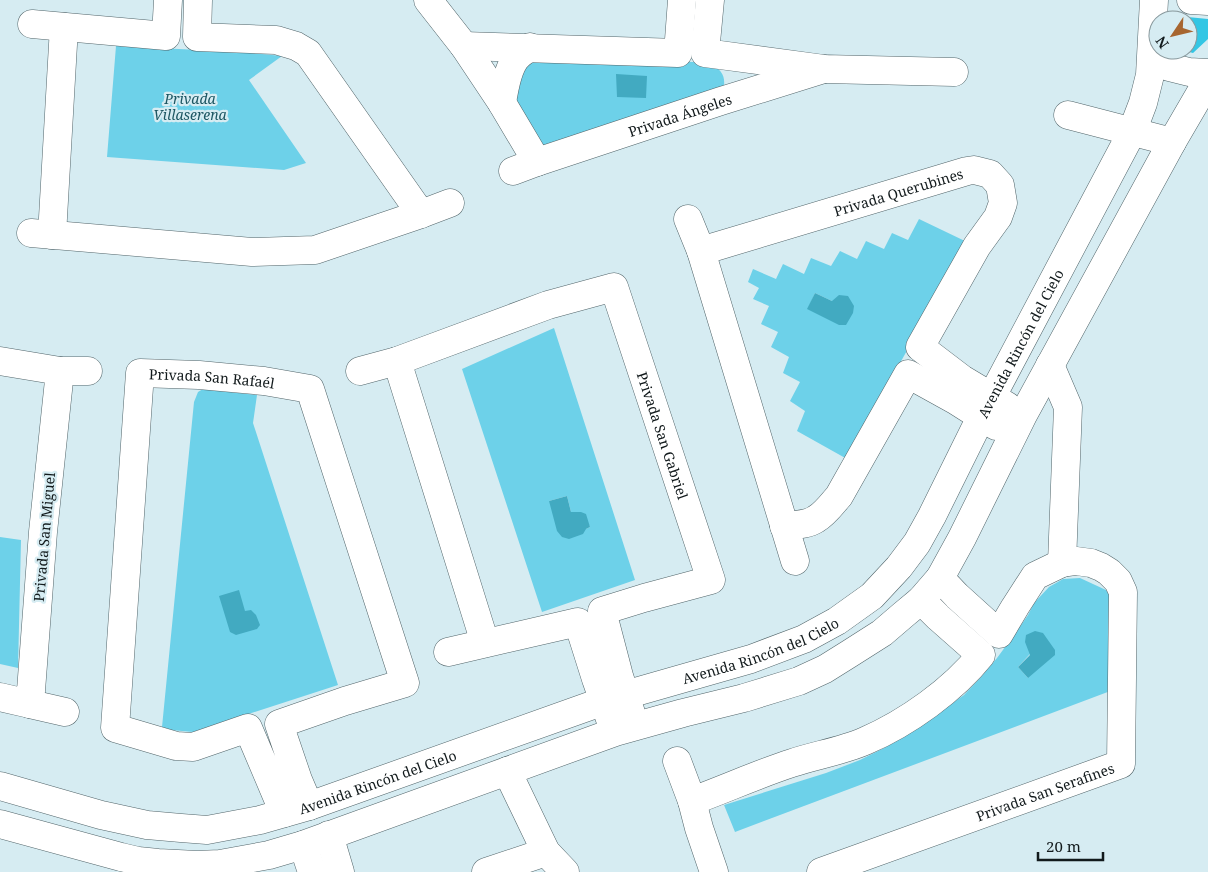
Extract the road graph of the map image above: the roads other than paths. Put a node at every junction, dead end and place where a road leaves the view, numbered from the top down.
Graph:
1 (168, 0) edge
2 (198, 0) edge
3 (428, 0) edge
4 (682, 0) edge
5 (710, 0) edge
6 (1191, 0) edge
7 (1208, 1) edge
8 (32, 24) dead end
9 (64, 27) junction
10 (464, 46) junction
11 (530, 47) junction
12 (725, 55) junction
13 (1152, 60) edge
14 (1158, 60) edge
15 (824, 70) junction
16 (954, 72) dead end
17 (1208, 73) edge
18 (1208, 80) edge
19 (721, 101) junction
20 (502, 103) junction
21 (1068, 114) dead end
22 (1132, 132) junction
23 (1172, 142) junction
24 (450, 203) dead end
25 (421, 214) junction
26 (688, 219) dead end
27 (701, 251) junction
28 (0, 360) edge
29 (397, 361) junction
30 (1050, 365) junction
31 (60, 371) junction
32 (360, 371) dead end
33 (88, 372) dead end
34 (986, 407) junction
35 (1018, 426) junction
36 (784, 526) junction
37 (795, 561) dead end
38 (1062, 563) junction
39 (940, 578) junction
40 (921, 600) junction
41 (485, 643) junction
42 (448, 652) dead end
43 (0, 697) edge
44 (614, 699) junction
45 (30, 704) junction
46 (65, 712) dead end
47 (625, 729) junction
48 (677, 760) dead end
49 (507, 771) junction
50 (0, 786) edge
51 (692, 801) junction
52 (296, 810) junction
53 (0, 824) edge
54 (329, 836) junction
55 (303, 845) junction
56 (546, 852) junction
57 (312, 872) edge
58 (340, 872) edge
59 (486, 872) edge
60 (564, 872) edge
61 (714, 872) edge
62 (821, 872) edge

1 - 9 street
2 - 25 street
3 - 10 street, Privada Ángeles
4 - 11 street
5 - 12 street, Privada Ángeles
6 - 7 street
8 - 9 street
9 - 25 street
10 - 11 street
10 - 20 street, Privada Ángeles
11 - 20 street
12 - 15 street, Privada Ángeles
12 - 19 street
13 - 22 street, Avenida Rincón del Cielo
14 - 17 street
15 - 16 street, Privada Ángeles
15 - 19 street, Privada Ángeles
18 - 23 street
19 - 20 street, Privada Ángeles
21 - 22 street
22 - 23 street
22 - 34 street, Avenida Rincón del Cielo
23 - 30 street
24 - 25 street
26 - 27 street
27 - 34 street, Privada Querubines
27 - 36 street
28 - 31 street
29 - 32 street, Privada San Gabriel
29 - 41 street
29 - 44 street, Privada San Gabriel
30 - 35 street
30 - 38 street
31 - 33 street
31 - 45 street, Privada San Miguel
34 - 35 street, Privada Querubines
34 - 36 street, Privada Querubines
34 - 44 street, Avenida Rincón del Cielo
35 - 39 street
36 - 37 street
38 - 39 street, Privada San Serafines
38 - 62 street, Privada San Serafines
39 - 40 street
40 - 47 street
40 - 51 street
41 - 42 street, Privada San Gabriel
41 - 44 street, Privada San Gabriel
43 - 45 street
44 - 47 street, Privada San Gabriel
44 - 52 street, Avenida Rincón del Cielo
45 - 46 street
47 - 49 street
48 - 51 street
49 - 54 street
49 - 56 street
50 - 52 street, Avenida Rincón del Cielo
51 - 61 street
52 - 52 street, Privada San Rafaél
53 - 55 street
54 - 55 street
54 - 58 street
55 - 57 street
56 - 59 street
56 - 60 street

